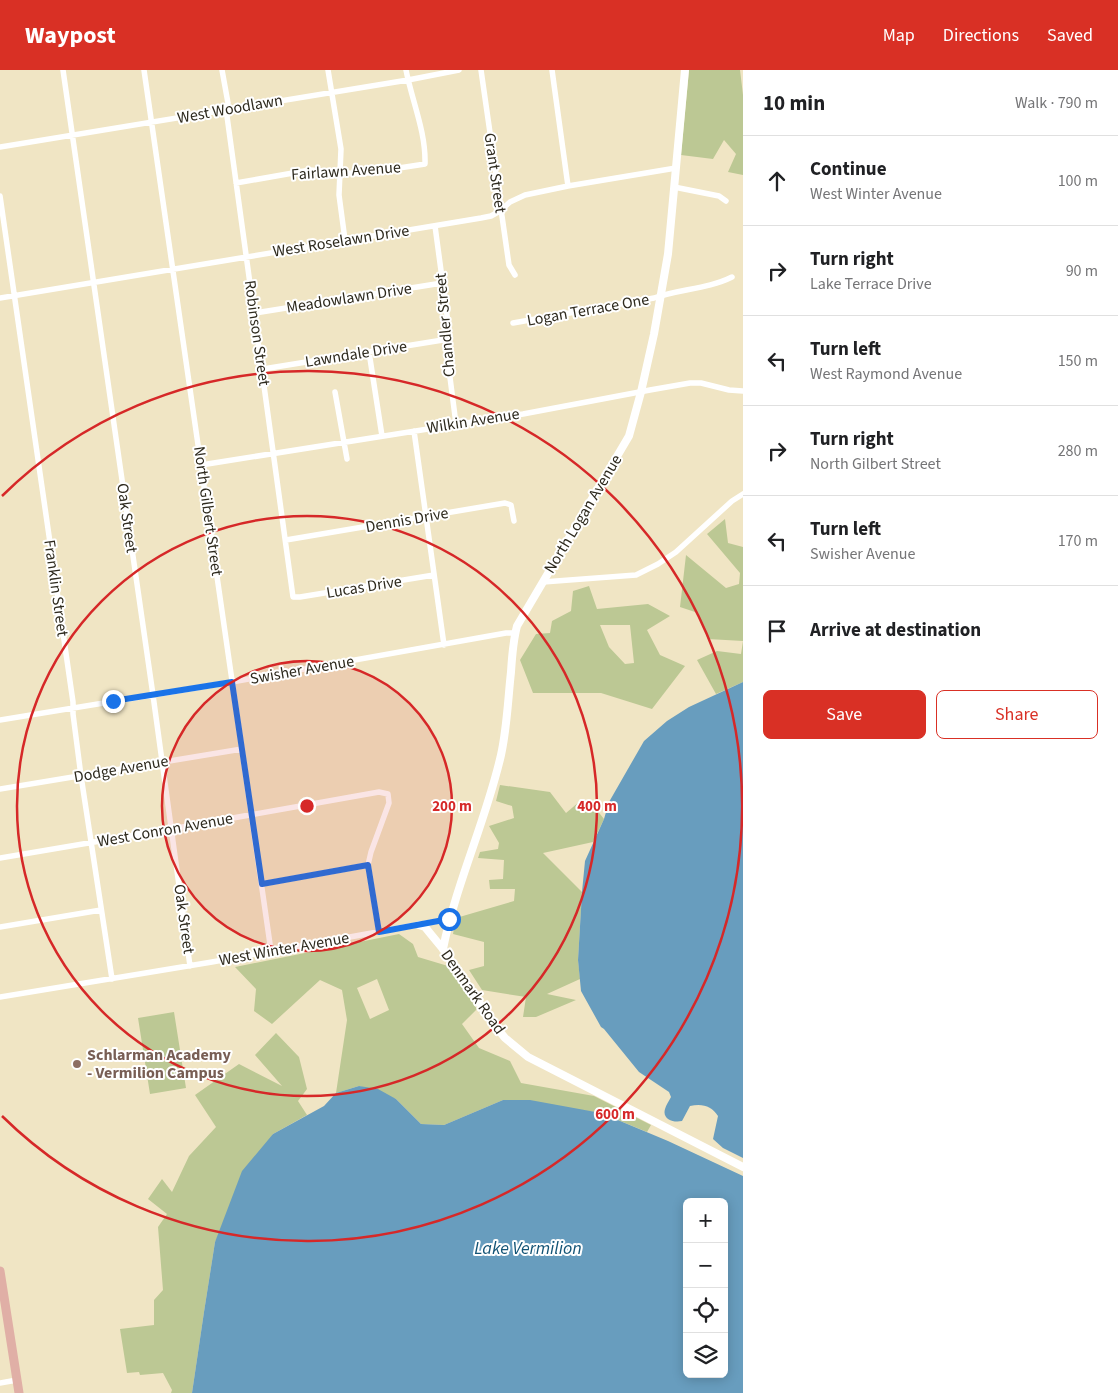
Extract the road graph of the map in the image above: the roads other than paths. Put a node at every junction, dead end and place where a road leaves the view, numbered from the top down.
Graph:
1 (63, 70) edge
2 (144, 70) edge
3 (222, 70) edge
4 (328, 70) edge
5 (406, 70) edge
6 (459, 70) edge
7 (482, 70) edge
8 (552, 70) edge
9 (685, 70) edge
10 (408, 80) junction
11 (332, 92) junction
12 (226, 109) junction
13 (151, 122) junction
14 (73, 135) junction
15 (0, 147) edge
16 (676, 168) junction
17 (340, 172) junction
18 (236, 183) junction
19 (568, 186) junction
20 (674, 187) junction
21 (0, 196) edge
22 (726, 201) dead end
23 (500, 211) junction
24 (435, 226) junction
25 (345, 240) junction
26 (247, 257) junction
27 (173, 269) junction
28 (515, 275) dead end
29 (732, 277) dead end
30 (94, 282) junction
31 (442, 283) junction
32 (14, 296) junction
33 (661, 296) junction
34 (0, 298) edge
35 (255, 313) junction
36 (514, 323) dead end
37 (449, 340) junction
38 (369, 352) junction
39 (263, 369) junction
40 (743, 391) edge
41 (335, 392) dead end
42 (641, 392) junction
43 (456, 424) junction
44 (414, 431) junction
45 (382, 436) junction
46 (344, 443) junction
47 (274, 454) junction
48 (348, 459) dead end
49 (202, 465) junction
50 (743, 494) edge
51 (425, 517) junction
52 (514, 521) dead end
53 (286, 540) junction
54 (434, 575) junction
55 (543, 582) junction
56 (293, 597) joint
57 (515, 633) junction
58 (444, 645) junction
59 (232, 682) junction
60 (153, 695) junction
61 (73, 708) junction
62 (0, 720) edge
63 (242, 749) junction
64 (162, 762) junction
65 (81, 776) junction
66 (0, 789) edge
67 (252, 815) junction
68 (171, 829) junction
69 (91, 842) junction
70 (0, 858) edge
71 (368, 865) junction
72 (262, 884) junction
73 (101, 910) junction
74 (449, 919) junction
75 (419, 925) junction
76 (0, 927) edge
77 (379, 932) junction
78 (442, 949) junction
79 (271, 952) junction
80 (190, 966) junction
81 (112, 979) junction
82 (0, 997) edge
83 (743, 1167) edge
84 (0, 1271) edge
85 (17, 1380) junction
86 (0, 1383) edge
87 (19, 1393) edge

1 - 14 street, Oak Street
2 - 13 street, North Gilbert Street
3 - 12 street, Robinson Street
4 - 11 street
5 - 10 street
6 - 10 street, West Woodlawn
7 - 23 street, Grant Street
8 - 19 street
9 - 16 street, North Logan Avenue
10 - 11 street, West Woodlawn
10 - 17 street, Fairlawn Avenue
11 - 12 street, West Woodlawn
11 - 17 street
12 - 13 street, West Woodlawn
12 - 18 street, Robinson Street
13 - 14 street, West Woodlawn
13 - 27 street, North Gilbert Street
14 - 15 street, West Woodlawn
14 - 30 street, Oak Street
16 - 19 street, West Roselawn Drive
16 - 20 street, North Logan Avenue
17 - 18 street, Fairlawn Avenue
17 - 25 street
18 - 26 street, Robinson Street
19 - 23 street, West Roselawn Drive
20 - 22 street
20 - 33 street, North Logan Avenue
21 - 32 street, Franklin Street
23 - 24 street, West Roselawn Drive
23 - 28 street, Grant Street
24 - 25 street, West Roselawn Drive
24 - 31 street, Chandler Street
25 - 26 street, West Roselawn Drive
26 - 27 street, West Roselawn Drive
26 - 35 street, Robinson Street
27 - 30 street, West Roselawn Drive
27 - 49 street, North Gilbert Street
29 - 33 street, Logan Terrace One
30 - 32 street, West Roselawn Drive
30 - 60 street, Oak Street
31 - 35 street, Meadowlawn Drive
31 - 37 street, Chandler Street
32 - 34 street, West Roselawn Drive
32 - 61 street, Franklin Street
33 - 36 street, Logan Terrace One
33 - 42 street, North Logan Avenue
35 - 39 street, Robinson Street
37 - 38 street, Lawndale Drive
37 - 43 street, Chandler Street
38 - 39 street, Lawndale Drive
38 - 45 street
39 - 47 street, Robinson Street
40 - 42 street, Wilkin Avenue
41 - 46 street
42 - 43 street, Wilkin Avenue
42 - 55 street, North Logan Avenue
43 - 44 street, Wilkin Avenue
44 - 45 street, Wilkin Avenue
44 - 51 street
45 - 46 street, Wilkin Avenue
46 - 47 street, Wilkin Avenue
46 - 48 street
47 - 49 street, Wilkin Avenue
47 - 53 street, Robinson Street
49 - 59 street, North Gilbert Street
50 - 55 street
51 - 52 street, Dennis Drive
51 - 53 street, Dennis Drive
51 - 54 street
53 - 56 street, Robinson Street
54 - 56 street, Lucas Drive
54 - 58 street
55 - 57 street, North Logan Avenue
57 - 58 street, Swisher Avenue
57 - 74 street, North Logan Avenue
58 - 59 street, Swisher Avenue
59 - 60 street, Swisher Avenue
59 - 63 street, North Gilbert Street
60 - 61 street, Swisher Avenue
60 - 64 street, Oak Street
61 - 62 street, Swisher Avenue
61 - 65 street, Franklin Street
63 - 64 street, Dodge Avenue
63 - 67 street, North Gilbert Street
64 - 65 street, Dodge Avenue
64 - 68 street, Oak Street
65 - 66 street, Dodge Avenue
65 - 69 street, Franklin Street
67 - 68 street, West Conron Avenue
67 - 71 street, West Conron Avenue
67 - 72 street, North Gilbert Street
68 - 69 street, West Conron Avenue
68 - 80 street, Oak Street
69 - 70 street, West Conron Avenue
69 - 73 street, Franklin Street
71 - 72 street
71 - 77 street
72 - 79 street, North Gilbert Street
73 - 76 street
73 - 81 street, Franklin Street
74 - 75 street, West Winter Avenue
74 - 78 street, North Logan Avenue
75 - 77 street, West Winter Avenue
75 - 78 street, Denmark Road
77 - 79 street, West Winter Avenue
78 - 83 street, Denmark Road
79 - 80 street, West Winter Avenue
80 - 81 street, West Winter Avenue
81 - 82 street, West Winter Avenue
84 - 85 main road
85 - 86 street
85 - 87 main road

